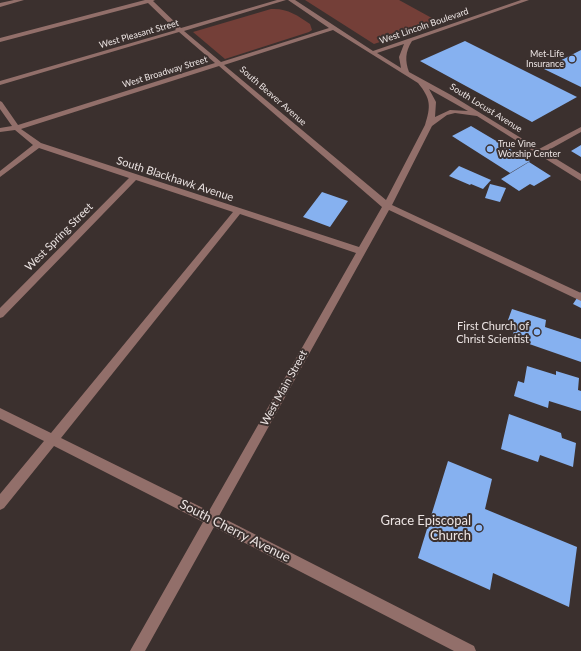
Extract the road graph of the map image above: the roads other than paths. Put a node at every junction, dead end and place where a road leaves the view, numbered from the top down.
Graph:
1 (21, 0) edge
2 (150, 0) edge
3 (283, 0) edge
4 (292, 0) edge
5 (526, 0) edge
6 (0, 5) edge
7 (334, 28) junction
8 (181, 31) junction
9 (0, 40) edge
10 (409, 41) junction
11 (372, 53) junction
12 (222, 64) junction
13 (406, 74) junction
14 (420, 82) junction
15 (0, 83) edge
16 (0, 103) edge
17 (490, 121) junction
18 (429, 125) junction
19 (16, 128) junction
20 (581, 129) edge
21 (0, 130) edge
22 (38, 145) junction
23 (539, 152) junction
24 (0, 175) edge
25 (134, 177) junction
26 (581, 178) edge
27 (387, 206) junction
28 (238, 212) junction
29 (360, 251) junction
30 (581, 297) edge
31 (0, 314) edge
32 (0, 413) edge
33 (52, 440) junction
34 (0, 504) edge
35 (211, 519) junction
36 (138, 651) edge
37 (468, 651) edge

1 - 6 street
2 - 8 street, South Beaver Avenue
2 - 9 street
3 - 8 street, West Pleasant Street
4 - 7 street, South Locust Avenue
5 - 10 street, West Lincoln Boulevard
7 - 11 street, South Locust Avenue
7 - 12 street, West Broadway Street
8 - 12 street, South Beaver Avenue
8 - 15 street, West Pleasant Street
10 - 11 street, West Lincoln Boulevard
10 - 13 street
11 - 13 street, South Locust Avenue
12 - 19 street, West Broadway Street
12 - 27 street, South Beaver Avenue
13 - 14 street, South Locust Avenue
14 - 17 street, South Locust Avenue
14 - 18 street, South Locust Avenue
16 - 19 street, South Blackhawk Avenue
17 - 18 street
17 - 23 street, South Locust Avenue
18 - 27 street, West Main Street
19 - 21 street, West Broadway Street
19 - 22 street, South Blackhawk Avenue
20 - 23 street
22 - 24 street
22 - 25 street, South Blackhawk Avenue
23 - 26 street, South Locust Avenue
25 - 28 street, South Blackhawk Avenue
25 - 31 street, West Spring Street
27 - 29 street, West Main Street
27 - 30 street, South Beaver Avenue
28 - 29 street, South Blackhawk Avenue
28 - 33 street
29 - 35 street, West Main Street
32 - 33 street, South Cherry Avenue
33 - 34 street
33 - 35 street, South Cherry Avenue
35 - 36 street, West Main Street
35 - 37 street, South Cherry Avenue

